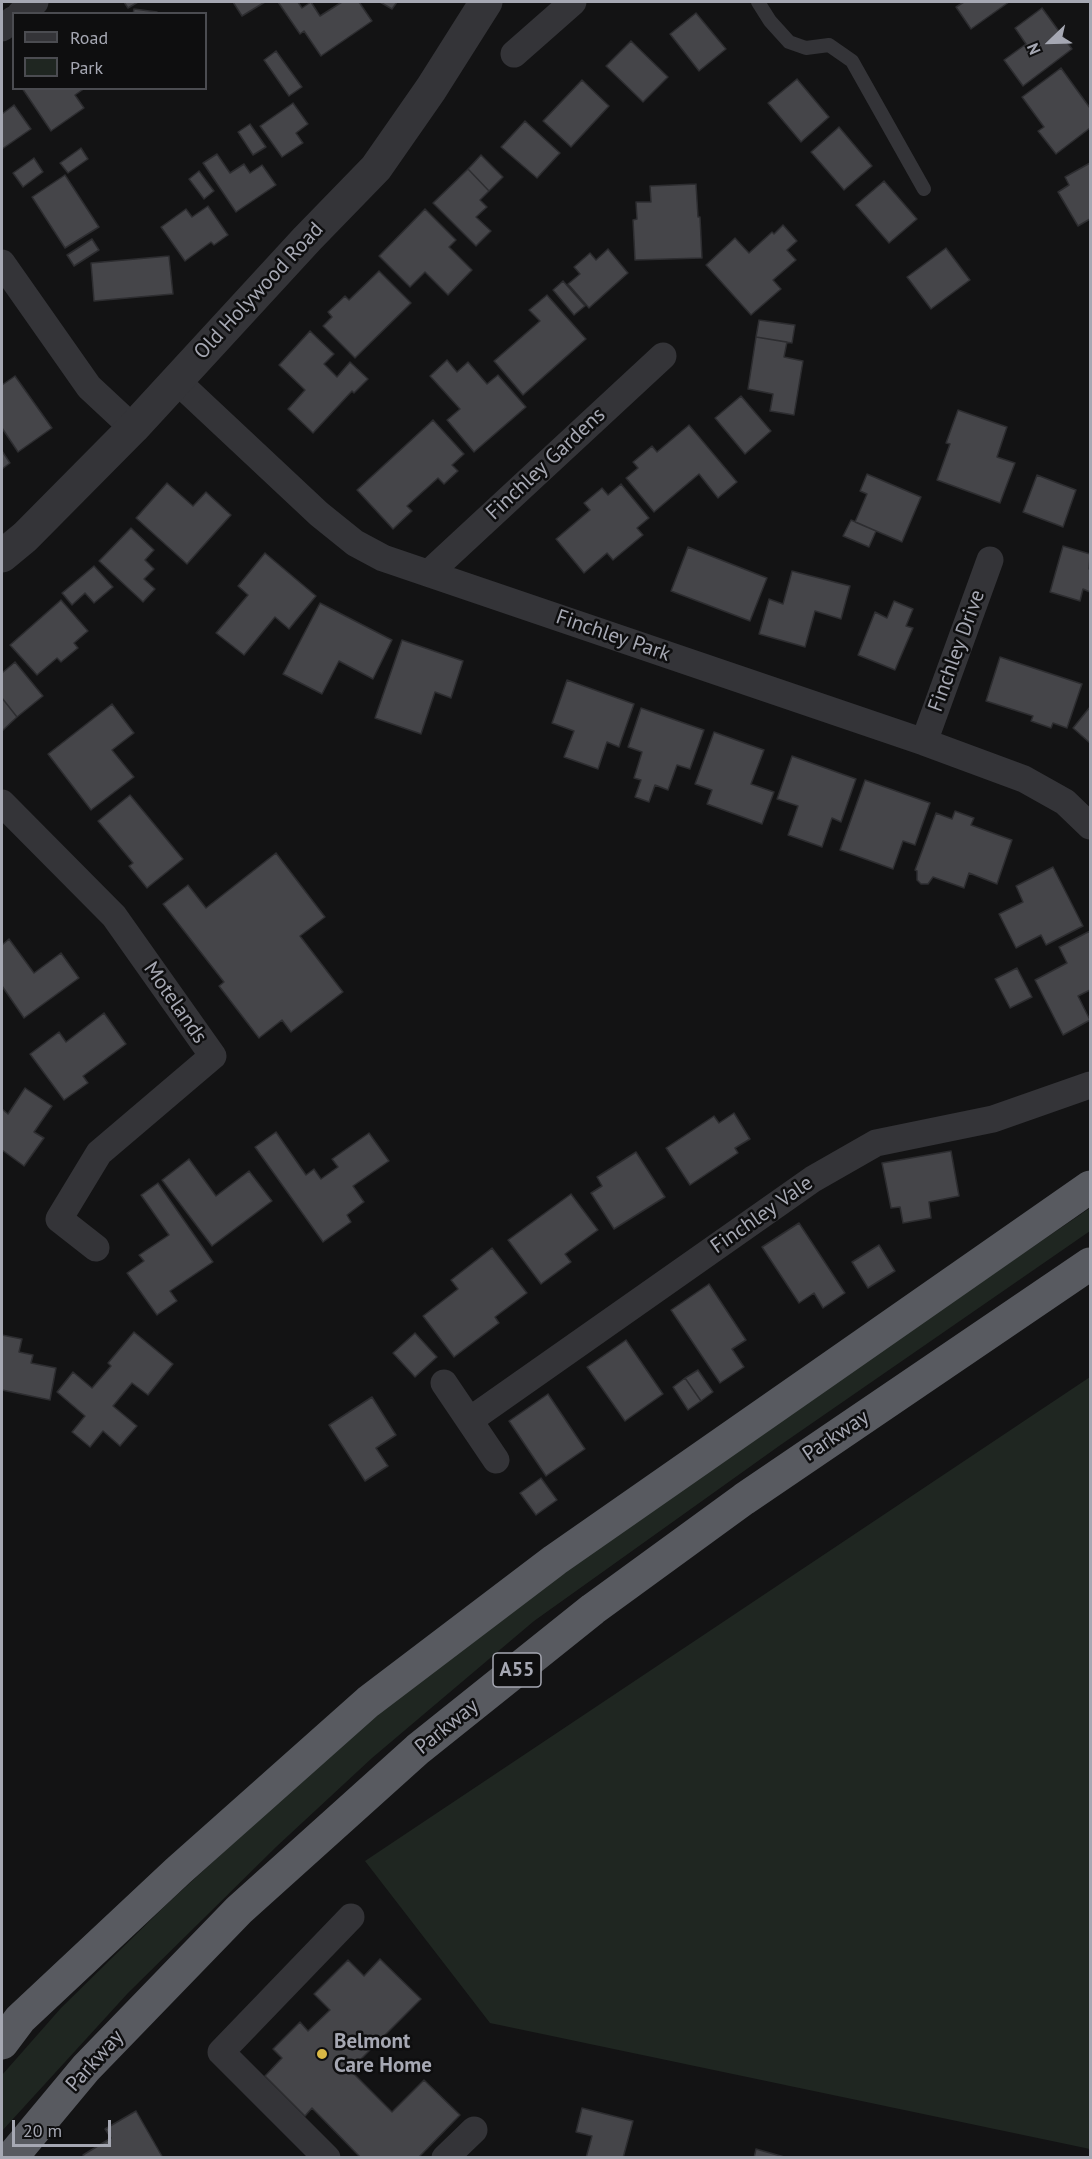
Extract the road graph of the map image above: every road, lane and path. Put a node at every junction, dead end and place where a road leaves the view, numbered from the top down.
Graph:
1 (35, 2) edge
2 (486, 2) edge
3 (573, 2) edge
4 (759, 2) edge
5 (22, 12) edge
6 (514, 54) dead end
7 (924, 189) dead end
8 (2, 263) edge
9 (663, 356) dead end
10 (176, 380) junction
11 (133, 428) junction
12 (2, 556) edge
13 (990, 560) dead end
14 (429, 573) junction
15 (924, 742) junction
16 (2, 803) edge
17 (1090, 826) edge
18 (1090, 1085) edge
19 (1090, 1187) edge
20 (96, 1248) dead end
21 (1090, 1264) edge
22 (444, 1383) dead end
23 (470, 1420) junction
24 (495, 1460) dead end
25 (351, 1917) dead end
26 (2, 2043) edge
27 (474, 2130) dead end
28 (11, 2157) edge
29 (327, 2157) edge
30 (446, 2157) edge

1 - 5 street
2 - 10 street, Old Holywood Road
3 - 6 street
4 - 7 lane
8 - 11 street
9 - 14 street, Finchley Gardens
10 - 11 street, Old Holywood Road
10 - 14 street, Finchley Park
11 - 12 street, Old Holywood Road
13 - 15 street, Finchley Drive
14 - 15 street, Finchley Park
15 - 17 street, Finchley Park
16 - 20 street, Motelands
18 - 23 street, Finchley Vale
19 - 26 highway
21 - 28 highway, Parkway / A55
22 - 23 street
23 - 24 street
25 - 29 street
27 - 30 street

